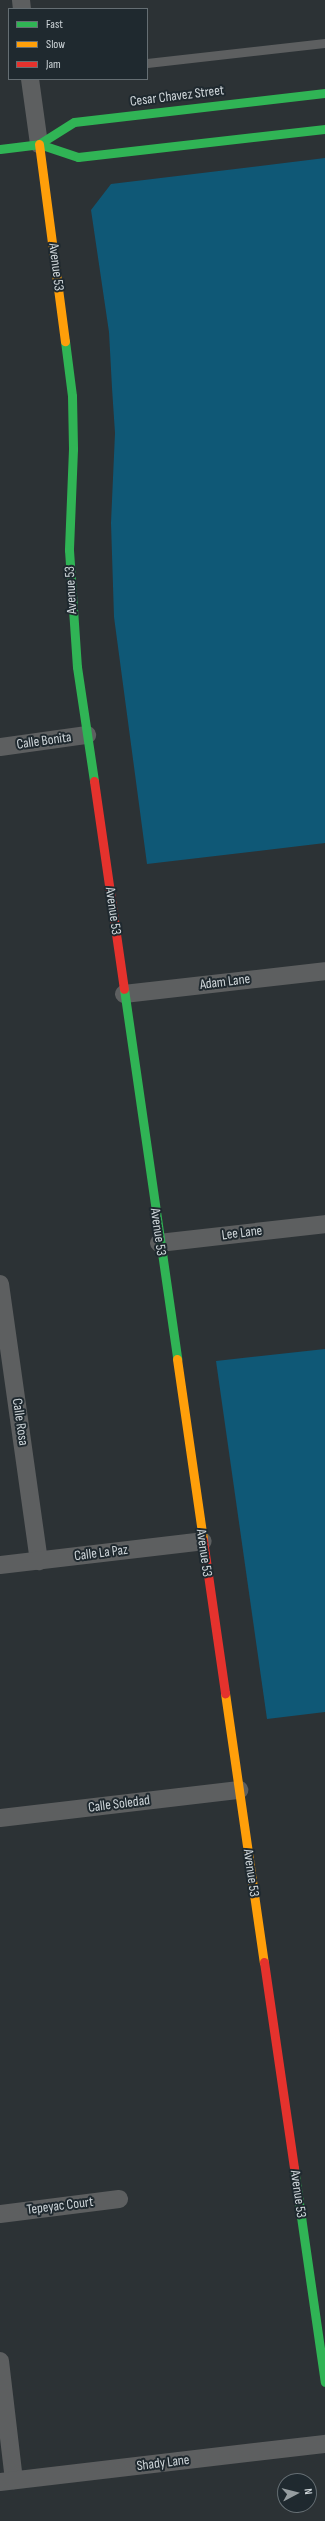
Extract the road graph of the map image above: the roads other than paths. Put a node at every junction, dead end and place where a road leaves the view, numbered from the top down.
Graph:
1 (325, 43) edge
2 (148, 62) edge
3 (30, 80) edge
4 (325, 93) edge
5 (325, 129) edge
6 (39, 144) junction
7 (0, 149) edge
8 (87, 735) junction
9 (0, 747) edge
10 (325, 971) edge
11 (124, 994) junction
12 (325, 1224) edge
13 (159, 1243) junction
14 (0, 1284) edge
15 (203, 1541) junction
16 (39, 1561) junction
17 (0, 1565) edge
18 (239, 1790) junction
19 (0, 1818) edge
20 (119, 2199) dead end
21 (0, 2214) edge
22 (0, 2361) edge
23 (325, 2382) edge
24 (325, 2444) edge
25 (7, 2481) edge

1 - 2 lane
3 - 6 street, Avenue 53
4 - 6 street, Cesar Chavez Street
5 - 6 street, Cesar Chavez Street
6 - 7 street, Cesar Chavez Street
6 - 8 street, Avenue 53
8 - 9 street, Calle Bonita
8 - 11 street, Avenue 53
10 - 11 street, Adam Lane
11 - 13 street, Avenue 53
12 - 13 street, Lee Lane
13 - 15 street, Avenue 53
14 - 16 street, Calle Rosa
15 - 16 street, Calle La Paz
15 - 18 street, Avenue 53
16 - 17 street, Calle La Paz
18 - 19 street, Calle Soledad
18 - 23 street, Avenue 53
20 - 21 street, Tepeyac Court
22 - 25 street
24 - 25 street, Shady Lane

